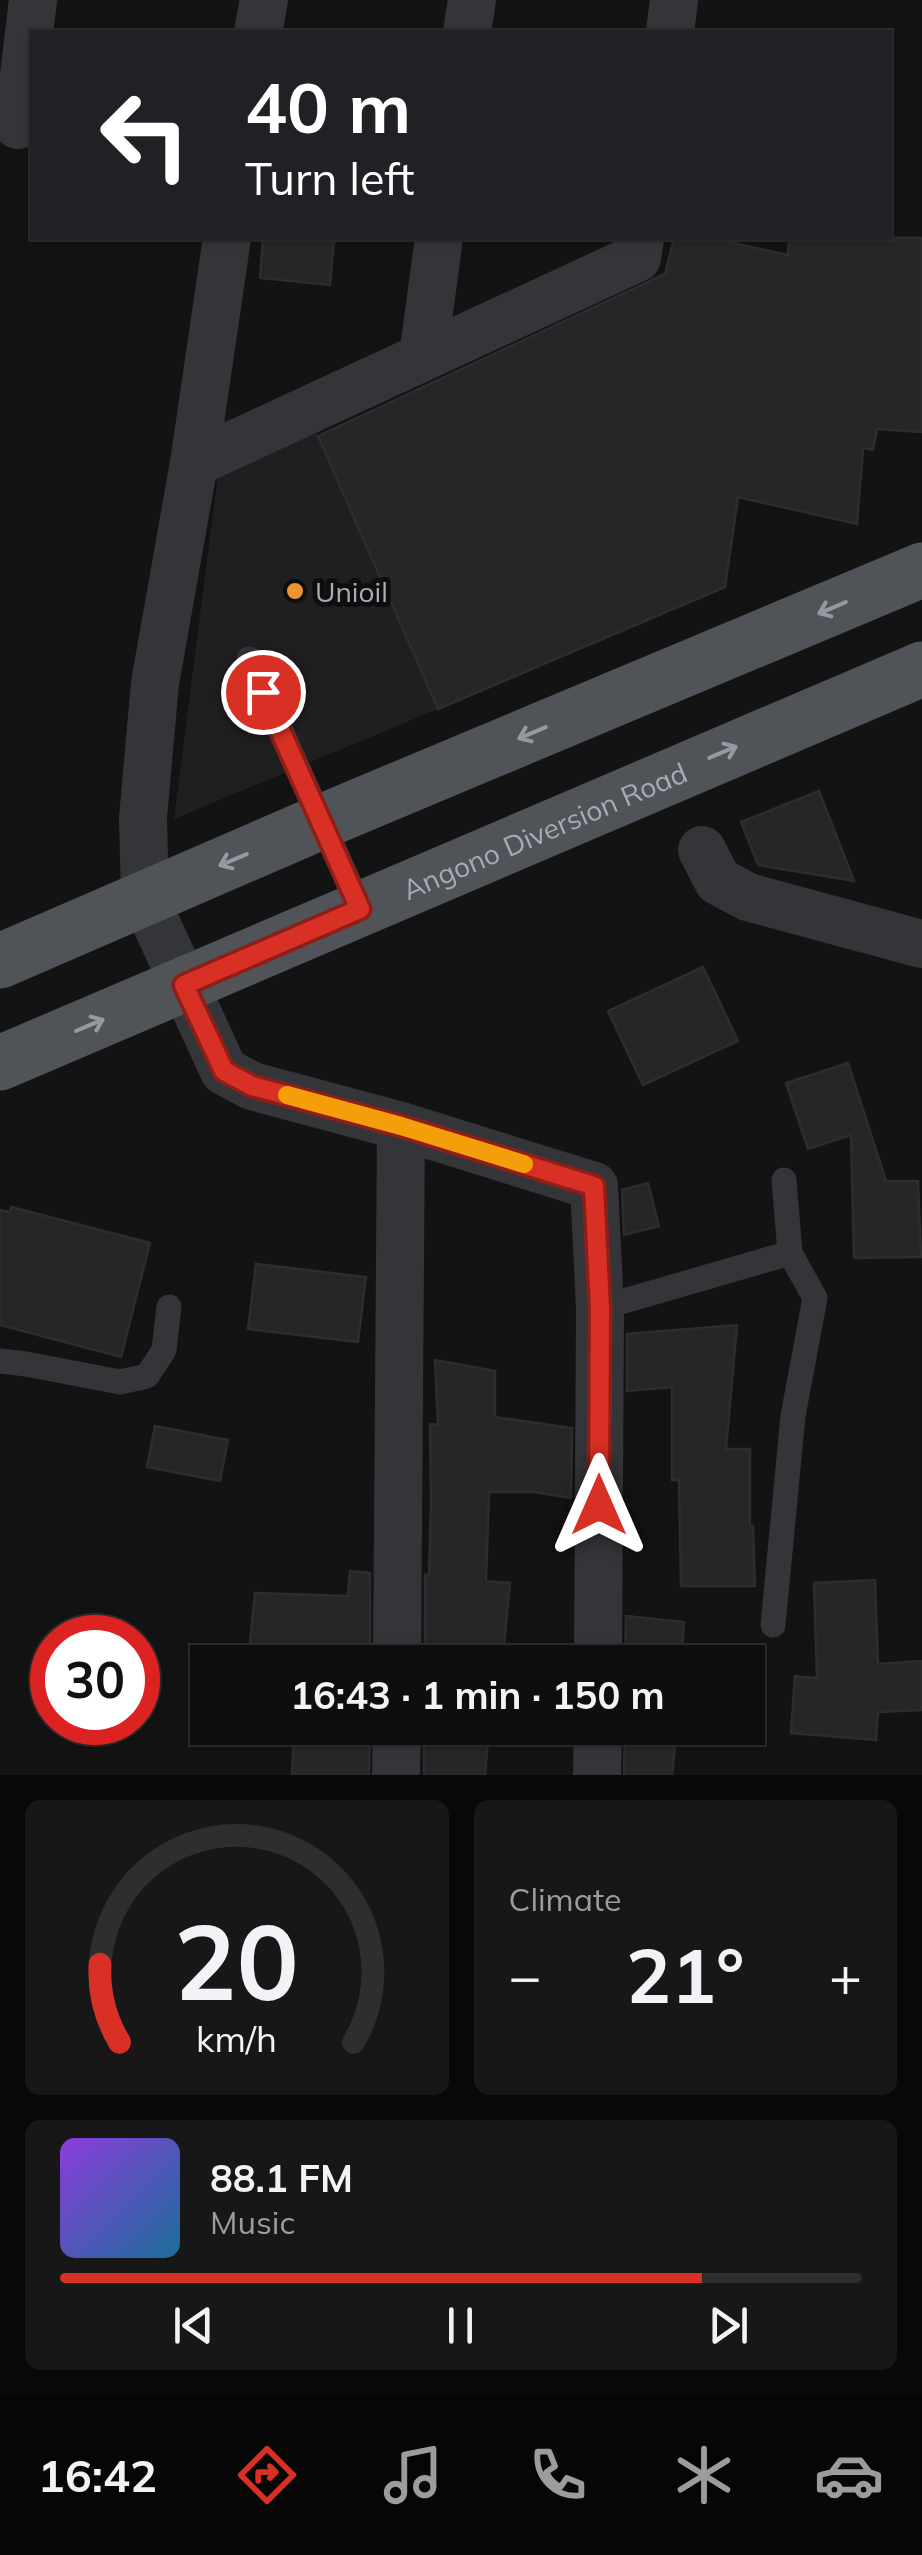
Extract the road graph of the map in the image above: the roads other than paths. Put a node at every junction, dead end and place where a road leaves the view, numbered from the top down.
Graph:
1 (33, 0) edge
2 (264, 0) edge
3 (472, 0) edge
4 (674, 0) edge
5 (258, 30) edge
6 (467, 30) edge
7 (670, 30) edge
8 (17, 125) edge
9 (227, 240) edge
10 (440, 240) edge
11 (640, 240) edge
12 (423, 357) junction
13 (194, 463) junction
14 (922, 570) edge
15 (249, 659) dead end
16 (922, 669) edge
17 (321, 822) junction
18 (702, 850) dead end
19 (145, 898) junction
20 (360, 909) junction
21 (922, 944) edge
22 (0, 961) edge
23 (184, 985) junction
24 (0, 1063) edge
25 (401, 1126) junction
26 (784, 1180) dead end
27 (790, 1253) junction
28 (169, 1307) dead end
29 (600, 1308) junction
30 (0, 1361) edge
31 (773, 1625) dead end
32 (397, 1645) edge
33 (598, 1645) edge
34 (397, 1745) edge
35 (598, 1745) edge
36 (396, 1775) edge
37 (598, 1775) edge

1 - 8 street
2 - 5 street
3 - 6 street
4 - 7 street
9 - 13 street
10 - 12 street
11 - 12 street
12 - 13 street
13 - 19 street
14 -> 17 main road
15 - 17 lane
20 -> 16 main road, Angono Diversion Road
17 -> 19 main road
17 - 20 lane
18 - 21 street
19 - 22 main road
19 - 23 street
20 - 23 main road, Angono Diversion Road
24 -> 23 main road, Angono Diversion Road
23 - 25 street
25 - 29 street
25 - 32 street
26 - 27 lane
27 - 29 lane
27 - 31 lane
28 - 30 lane
29 - 33 street
34 - 36 street
35 - 37 street

